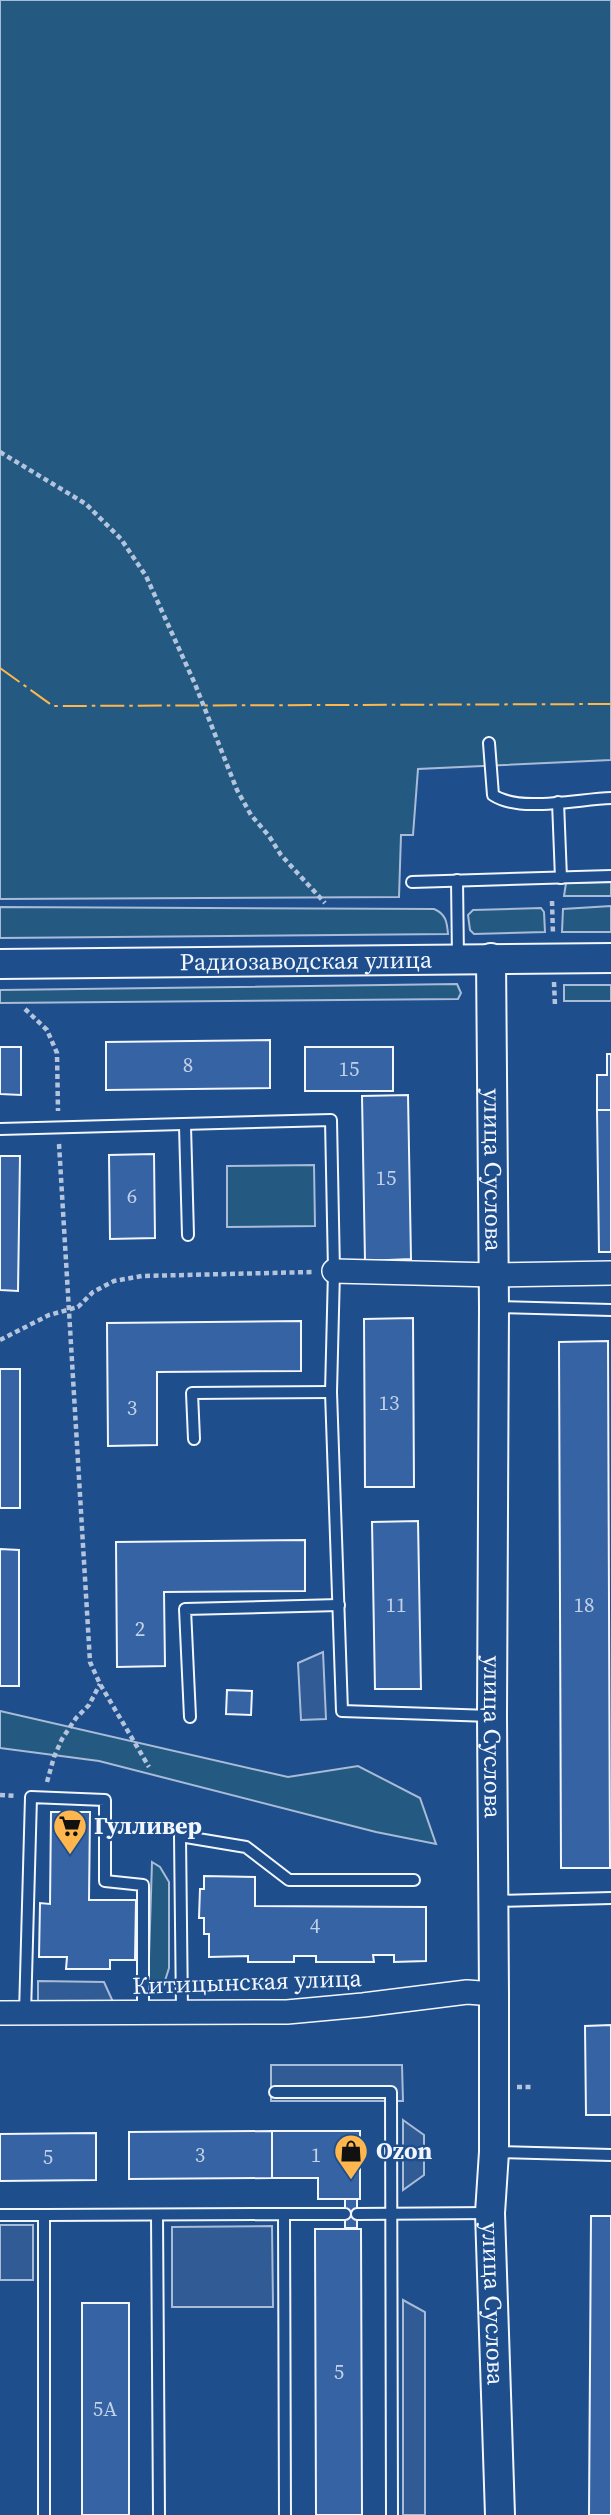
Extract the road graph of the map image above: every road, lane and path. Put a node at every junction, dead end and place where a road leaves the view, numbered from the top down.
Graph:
1 (0, 452) edge
2 (489, 743) dead end
3 (611, 798) edge
4 (558, 802) junction
5 (611, 876) edge
6 (561, 878) junction
7 (457, 880) junction
8 (412, 881) dead end
9 (325, 903) dead end
10 (491, 958) junction
11 (611, 958) edge
12 (458, 959) junction
13 (0, 964) edge
14 (25, 1009) dead end
15 (185, 1126) junction
16 (0, 1129) edge
17 (59, 1129) junction
18 (188, 1235) dead end
19 (334, 1271) junction
20 (611, 1273) edge
21 (494, 1275) junction
22 (494, 1307) junction
23 (68, 1309) junction
24 (611, 1310) edge
25 (0, 1340) edge
26 (331, 1392) junction
27 (194, 1439) dead end
28 (339, 1605) junction
29 (100, 1684) junction
30 (492, 1716) junction
31 (190, 1717) dead end
32 (149, 1767) dead end
33 (31, 1797) junction
34 (414, 1880) dead end
35 (611, 1898) edge
36 (494, 1901) junction
37 (494, 1994) junction
38 (142, 2012) junction
39 (183, 2012) junction
40 (0, 2013) edge
41 (25, 2013) junction
42 (516, 2087) dead end
43 (531, 2087) dead end
44 (275, 2092) dead end
45 (494, 2152) junction
46 (611, 2155) edge
47 (490, 2213) junction
48 (284, 2214) junction
49 (392, 2214) junction
50 (0, 2215) edge
51 (44, 2215) junction
52 (157, 2215) junction
53 (44, 2515) edge
54 (159, 2515) edge
55 (285, 2515) edge
56 (392, 2515) edge
57 (500, 2515) edge

1 - 9 path
2 - 4 lane
3 - 4 lane
4 - 6 lane
5 - 6 lane
6 - 7 lane
7 - 8 lane
7 - 12 lane
10 - 11 street, Радиозаводская улица
10 - 12 street, Радиозаводская улица
10 - 21 street, улица Суслова
12 - 13 street, Радиозаводская улица
14 - 17 path
15 - 17 lane
15 - 18 lane
15 - 19 lane
16 - 17 lane
17 - 23 path
19 - 21 street
19 - 23 path
19 - 26 lane
20 - 21 street
21 - 22 street, улица Суслова
22 - 24 lane
22 - 30 street, улица Суслова
23 - 25 path
23 - 29 path
26 - 27 lane
26 - 28 lane
28 - 30 lane
28 - 31 lane
29 - 32 path
29 - 33 path
30 - 36 street, улица Суслова
33 - 38 lane
33 - 41 lane
34 - 39 lane
35 - 36 lane
36 - 37 street, улица Суслова
37 - 39 street, Китицынская улица
37 - 45 street, улица Суслова
38 - 39 street, Китицынская улица
38 - 41 street, Китицынская улица
40 - 41 street, Китицынская улица
42 - 43 path
44 - 49 lane
45 - 46 lane
45 - 47 street, улица Суслова
47 - 49 lane
47 - 57 street, улица Суслова
48 - 49 lane
48 - 52 lane
48 - 55 lane
49 - 56 lane
50 - 51 lane
51 - 52 lane
51 - 53 lane
52 - 54 lane

